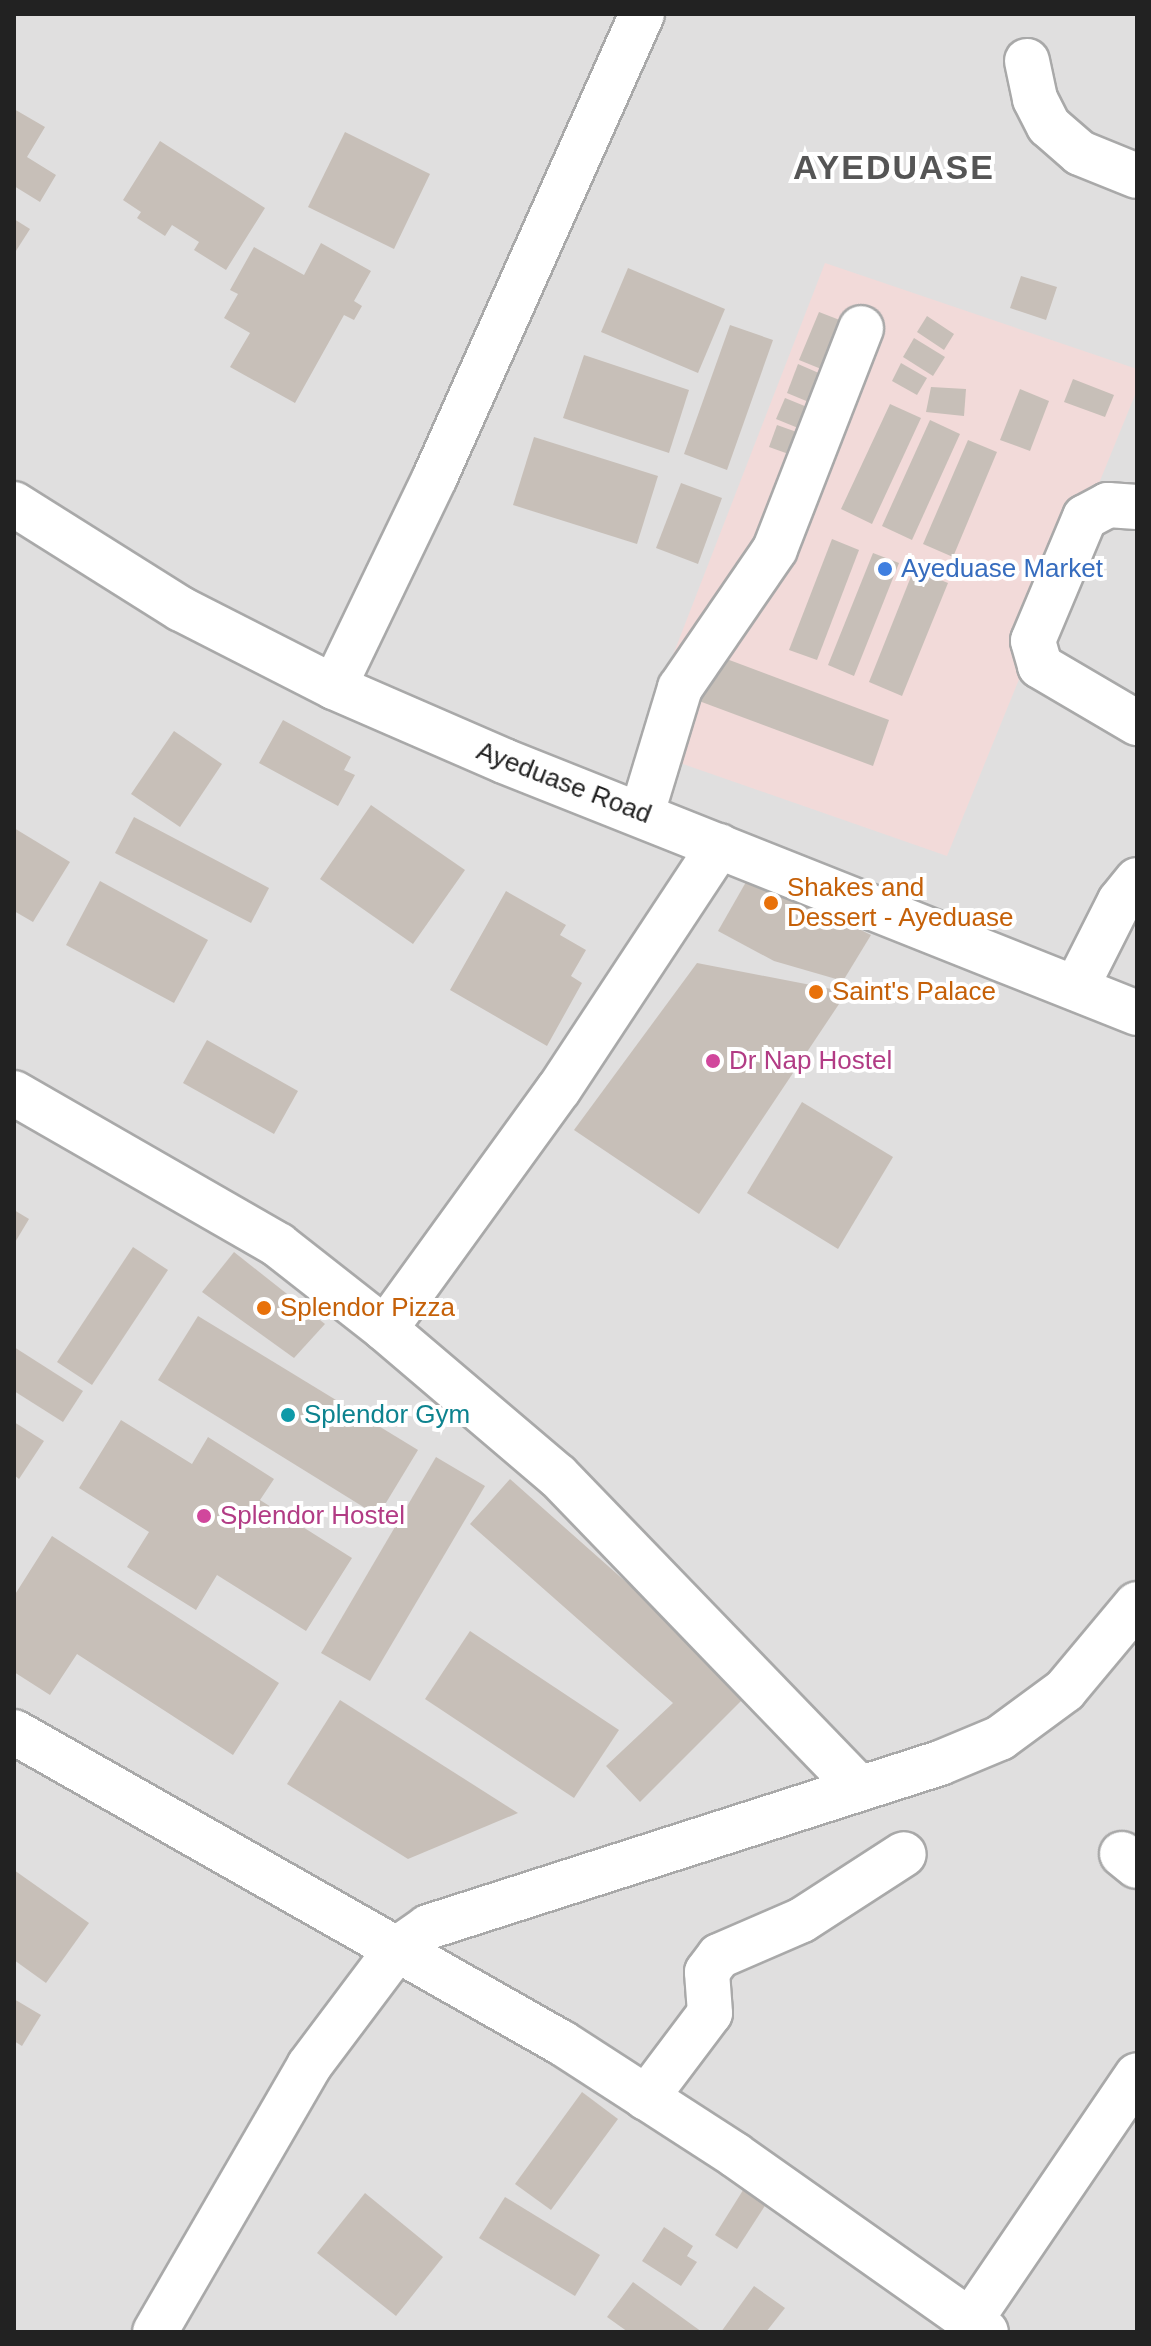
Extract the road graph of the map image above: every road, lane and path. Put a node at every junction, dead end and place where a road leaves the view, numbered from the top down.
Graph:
1 (642, 14) edge
2 (1027, 61) dead end
3 (1137, 176) edge
4 (861, 328) dead end
5 (14, 504) edge
6 (1137, 507) edge
7 (334, 687) junction
8 (1137, 723) edge
9 (642, 813) junction
10 (719, 846) junction
11 (1137, 880) edge
12 (1076, 988) junction
13 (1137, 1013) edge
14 (14, 1093) edge
15 (385, 1329) junction
16 (1137, 1604) edge
17 (14, 1732) edge
18 (859, 1788) junction
19 (904, 1854) dead end
20 (397, 1949) junction
21 (1137, 2075) edge
22 (646, 2098) junction
23 (978, 2326) edge
24 (155, 2332) edge

1 - 7 street
2 - 3 street
4 - 9 street
5 - 7 street, Ayeduase Road
6 - 8 street
7 - 9 street, Ayeduase Road
9 - 10 street, Ayeduase Road
10 - 12 street, Ayeduase Road
10 - 15 street
11 - 12 street
12 - 13 street, Ayeduase Road
14 - 15 street
15 - 18 street
16 - 18 street
17 - 20 street
18 - 20 street
19 - 22 street
20 - 22 street
20 - 24 street
21 - 23 street
22 - 23 street

